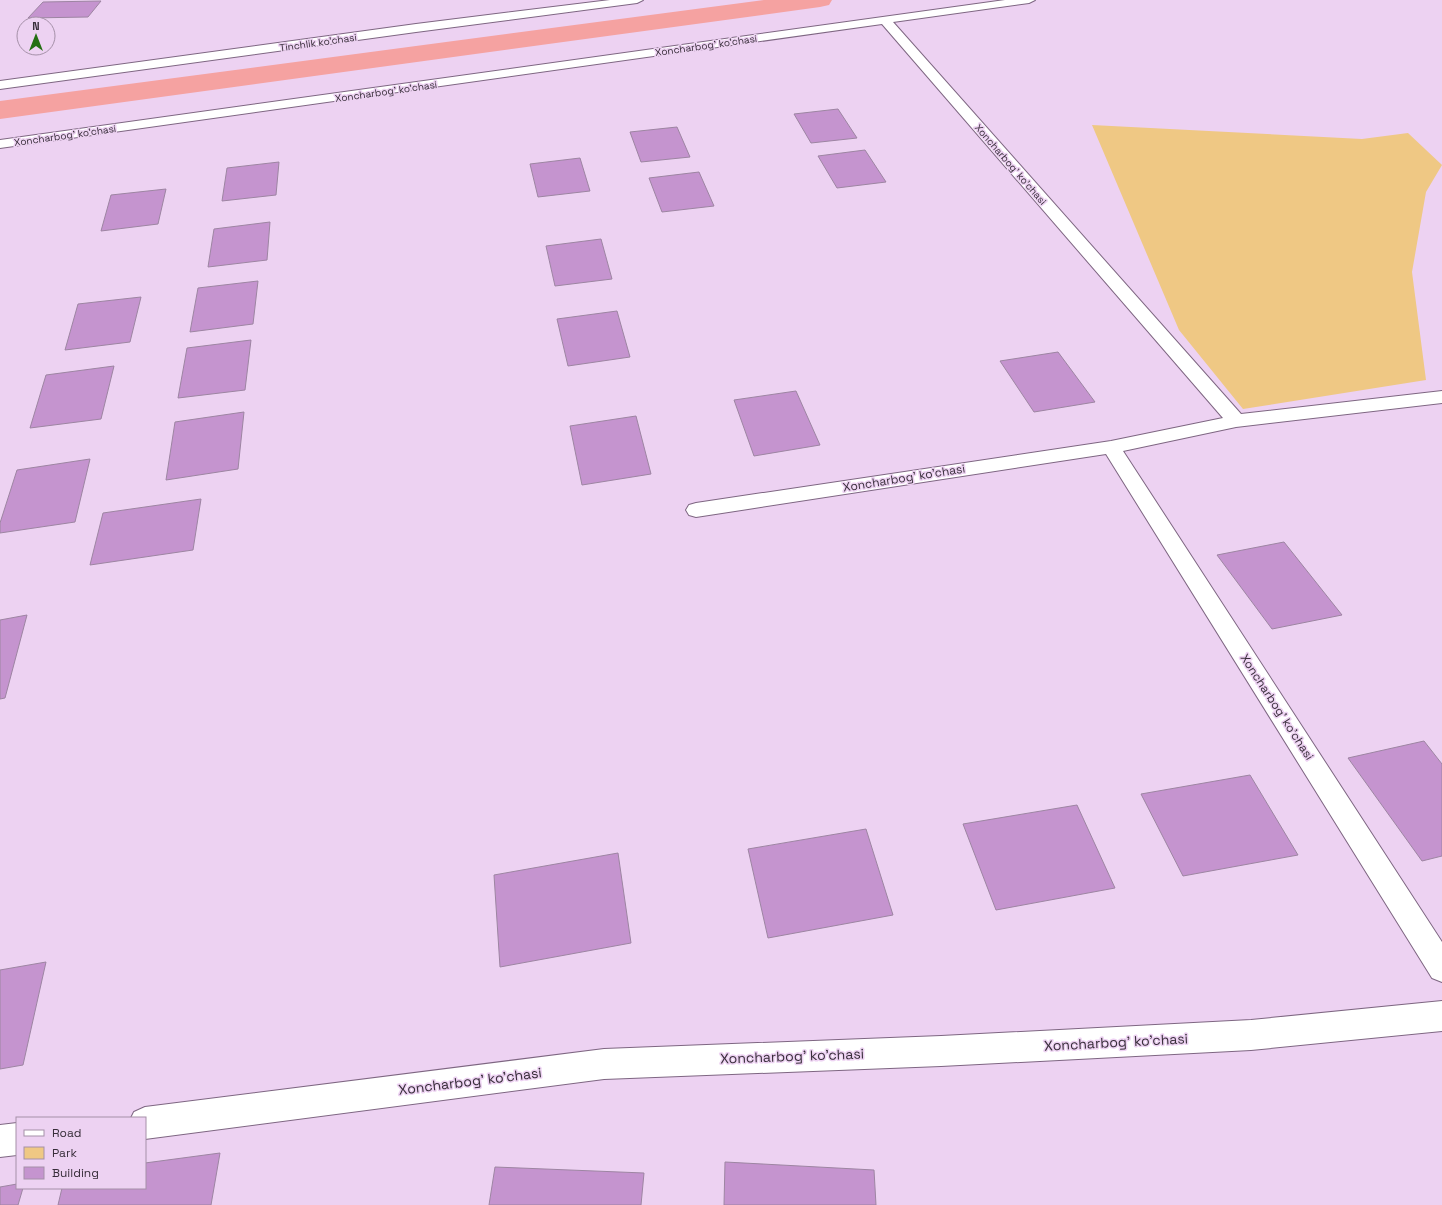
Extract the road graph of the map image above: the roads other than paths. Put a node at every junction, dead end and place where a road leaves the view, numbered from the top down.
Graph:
1 (637, 0) edge
2 (1029, 0) edge
3 (885, 20) junction
4 (0, 85) edge
5 (0, 144) edge
6 (1442, 396) edge
7 (1236, 421) junction
8 (1111, 447) junction
9 (696, 510) dead end
10 (1442, 968) edge
11 (1442, 1016) edge
12 (146, 1123) edge
13 (16, 1139) edge
14 (0, 1141) edge

1 - 4 street, Tinchlik ko'chasi
2 - 3 street
3 - 5 street, Xoncharbog' ko'chasi
3 - 7 street, Xoncharbog' ko'chasi
6 - 7 street, Xoncharbog' ko'chasi
7 - 8 street, Xoncharbog' ko'chasi
8 - 9 street, Xoncharbog' ko'chasi
8 - 10 street, Xoncharbog' ko'chasi
11 - 12 street, Xoncharbog' ko'chasi
13 - 14 street

